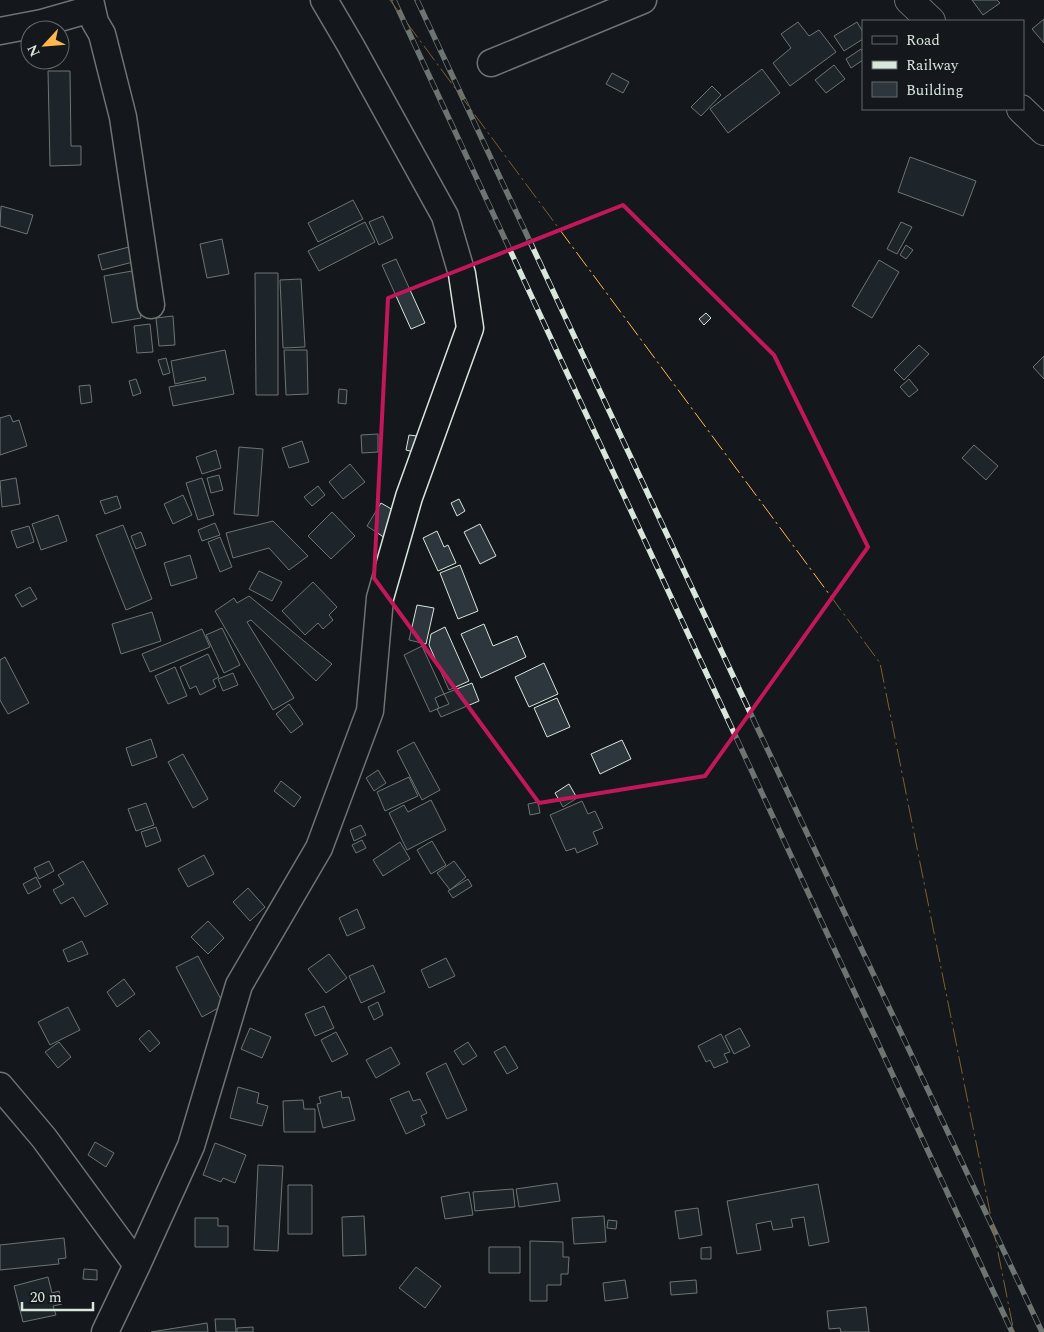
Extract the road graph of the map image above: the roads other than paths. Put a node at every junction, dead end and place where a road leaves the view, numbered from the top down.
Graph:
1 (324, 0) edge
2 (644, 0) edge
3 (909, 0) edge
4 (90, 5) edge
5 (930, 20) edge
6 (0, 31) edge
7 (491, 63) dead end
8 (1022, 110) edge
9 (1044, 131) edge
10 (151, 305) dead end
11 (0, 1086) edge
12 (137, 1265) junction
13 (105, 1332) edge

1 - 12 street
2 - 7 street
3 - 5 main road
4 - 6 street
4 - 10 street
8 - 9 main road
11 - 12 street
12 - 13 street

